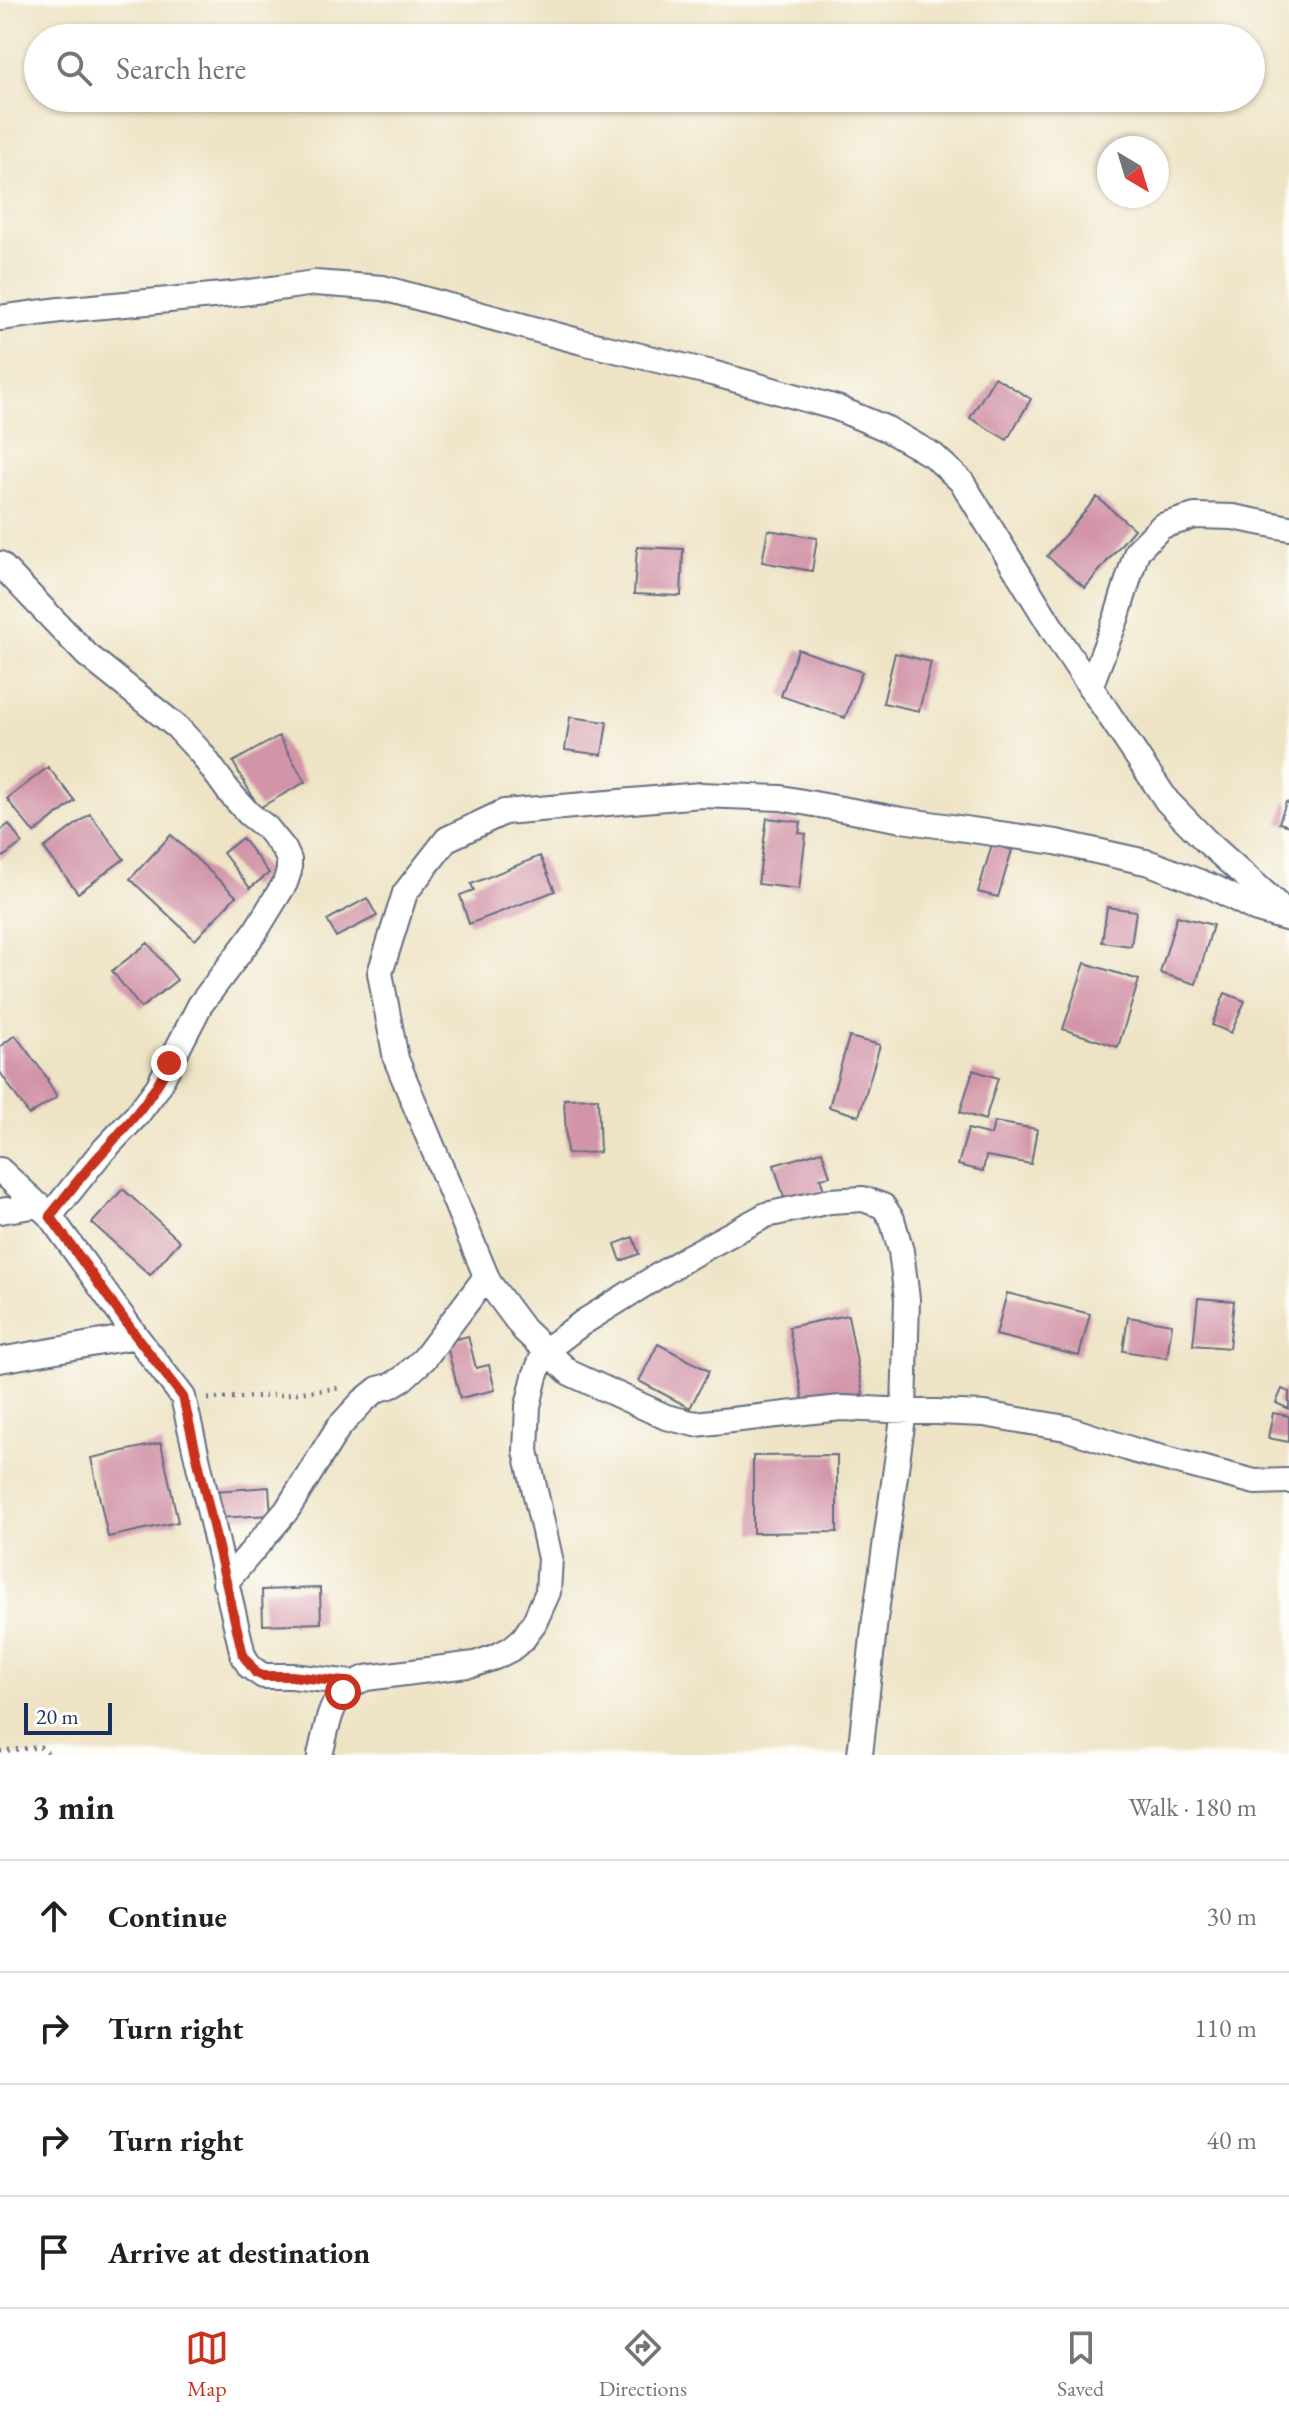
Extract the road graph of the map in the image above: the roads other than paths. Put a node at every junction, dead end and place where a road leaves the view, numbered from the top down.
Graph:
1 (0, 318) edge
2 (1289, 528) edge
3 (0, 564) edge
4 (1090, 687) junction
5 (1289, 917) edge
6 (0, 1170) edge
7 (44, 1210) junction
8 (0, 1211) edge
9 (486, 1277) junction
10 (136, 1336) junction
11 (545, 1351) junction
12 (0, 1360) edge
13 (904, 1411) junction
14 (1289, 1481) edge
15 (225, 1583) junction
16 (352, 1683) junction
17 (320, 1755) edge
18 (860, 1755) edge

1 - 4 street
2 - 4 street
3 - 7 street
4 - 5 street
5 - 9 street
6 - 7 street
7 - 8 street
7 - 10 street
9 - 11 street
9 - 15 street
10 - 12 street
10 - 15 street
11 - 13 street
11 - 13 street
11 - 16 street
13 - 14 street
13 - 18 street
15 - 16 street
16 - 17 street

